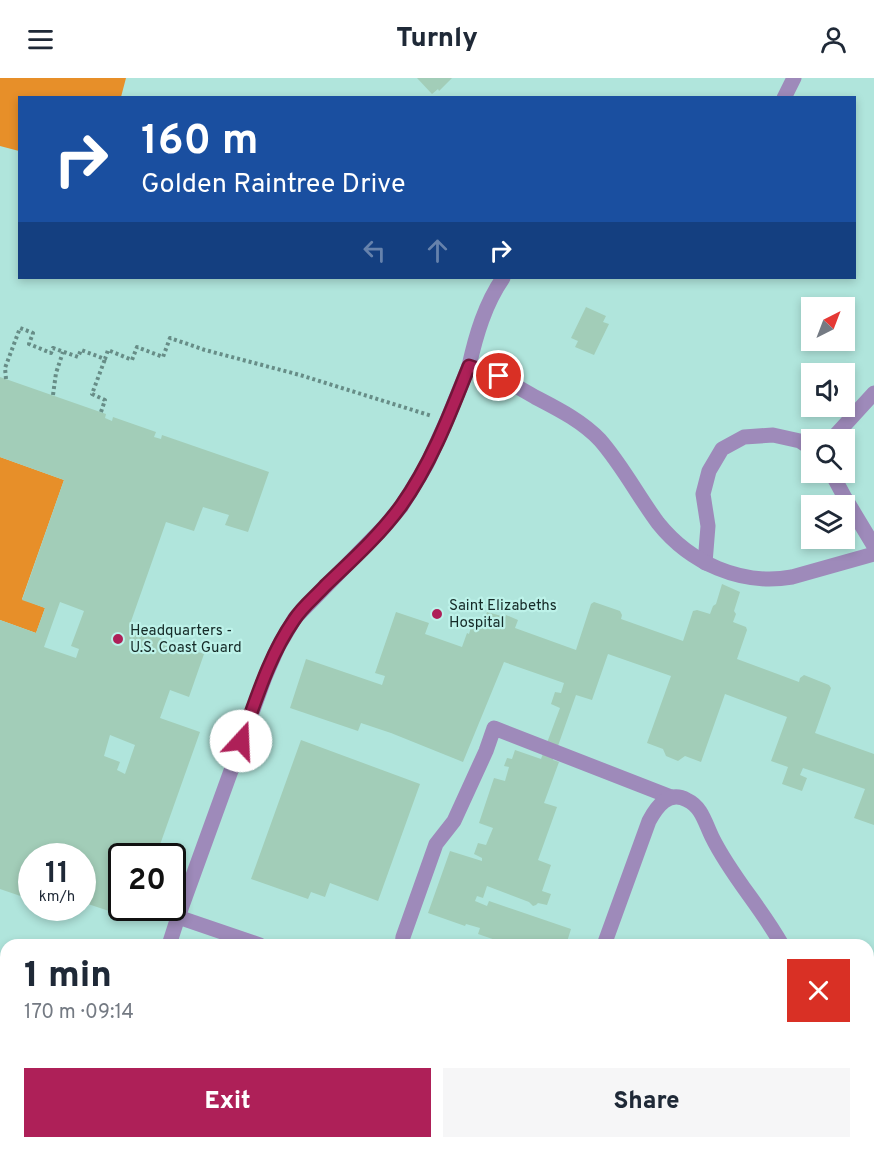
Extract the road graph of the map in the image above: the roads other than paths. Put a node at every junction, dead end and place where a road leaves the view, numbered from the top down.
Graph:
1 (794, 78) edge
2 (785, 96) edge
3 (502, 279) edge
4 (469, 366) junction
5 (874, 393) edge
6 (841, 429) edge
7 (801, 442) edge
8 (837, 483) edge
9 (874, 546) edge
10 (874, 554) edge
11 (705, 563) junction
12 (671, 797) junction
13 (186, 892) edge
14 (186, 920) edge
15 (176, 921) edge
16 (171, 939) edge
17 (242, 939) edge
18 (403, 939) edge
19 (606, 939) edge
20 (779, 939) edge

1 - 2 lane
3 - 4 lane
4 - 11 lane
4 - 13 lane
5 - 6 lane
7 - 11 lane
8 - 9 lane
10 - 11 lane
12 - 18 lane
12 - 19 lane
12 - 20 lane
14 - 17 lane
15 - 16 lane

